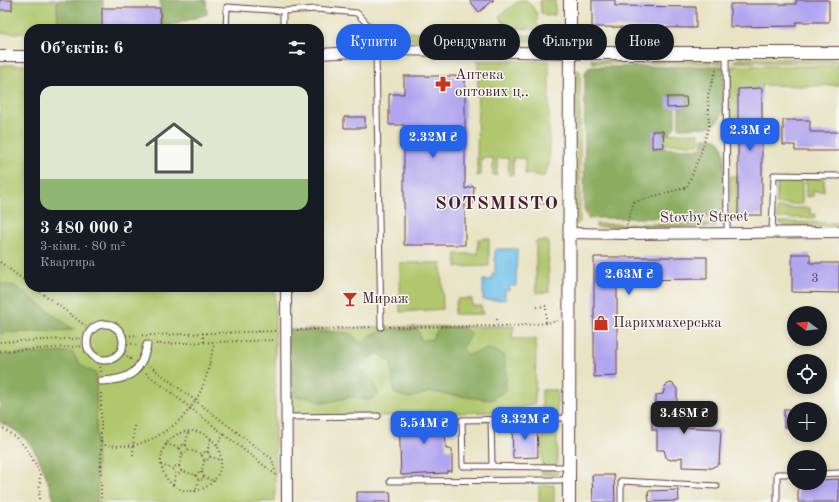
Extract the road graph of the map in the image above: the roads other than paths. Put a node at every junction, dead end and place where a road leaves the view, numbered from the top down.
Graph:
1 (570, 0) edge
2 (283, 11) junction
3 (226, 24) edge
4 (283, 24) edge
5 (368, 24) edge
6 (570, 24) edge
7 (411, 50) edge
8 (528, 52) edge
9 (336, 53) edge
10 (607, 53) edge
11 (839, 53) edge
12 (324, 54) edge
13 (724, 54) junction
14 (0, 56) edge
15 (24, 56) edge
16 (376, 60) edge
17 (570, 60) edge
18 (839, 176) edge
19 (772, 232) junction
20 (839, 232) edge
21 (570, 233) junction
22 (727, 233) junction
23 (286, 292) edge
24 (381, 327) road end
25 (147, 345) road end
26 (120, 352) joint
27 (102, 381) road end
28 (378, 416) dead end
29 (287, 417) junction
30 (570, 418) junction
31 (491, 420) junction
32 (492, 466) junction
33 (570, 467) junction
34 (839, 473) edge
35 (787, 474) edge
36 (827, 474) edge
37 (570, 480) junction
38 (390, 481) dead end
39 (718, 486) dead end
40 (286, 502) edge
41 (569, 502) edge
42 (621, 502) edge
43 (777, 502) edge

1 - 6 street
2 - 3 lane
2 - 4 lane
2 - 5 lane
7 - 8 street
9 - 12 street
10 - 13 street
11 - 13 street
13 - 22 lane
14 - 15 street
16 - 24 lane
17 - 21 street
18 - 19 lane
19 - 20 street, Stovby Street
19 - 22 street, Stovby Street
21 - 22 street, Stovby Street
21 - 30 street
23 - 29 street
25 - 27 street
26 - 26 street
28 - 29 lane
29 - 40 street
30 - 31 lane
30 - 33 street
31 - 32 lane
31 - 32 lane
32 - 33 lane
33 - 37 street
34 - 36 lane
35 - 43 lane
37 - 38 lane
37 - 41 street
39 - 42 lane

